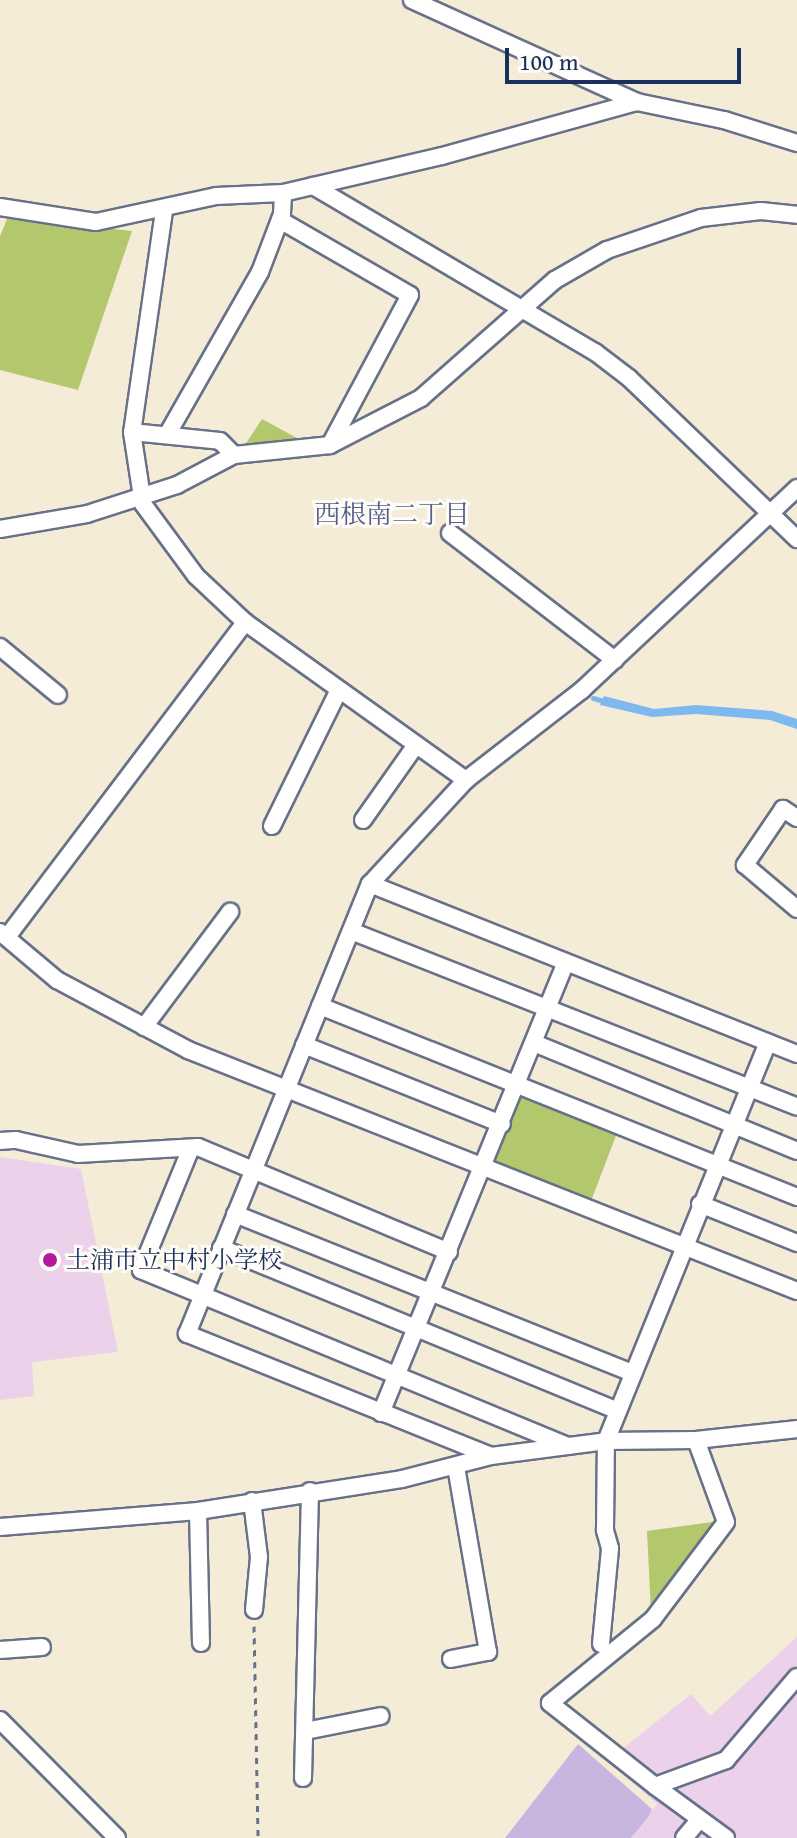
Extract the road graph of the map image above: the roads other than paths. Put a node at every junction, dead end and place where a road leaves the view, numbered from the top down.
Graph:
1 (412, 0) edge
2 (637, 102) junction
3 (797, 143) edge
4 (313, 186) junction
5 (283, 193) junction
6 (0, 207) edge
7 (164, 211) junction
8 (797, 215) edge
9 (280, 220) junction
10 (517, 311) junction
11 (132, 432) junction
12 (167, 435) junction
13 (330, 445) junction
14 (234, 455) junction
15 (797, 488) edge
16 (140, 494) junction
17 (771, 518) junction
18 (0, 529) edge
19 (450, 533) dead end
20 (797, 539) edge
21 (245, 622) junction
22 (0, 647) edge
23 (615, 660) junction
24 (339, 690) junction
25 (58, 695) dead end
26 (416, 745) junction
27 (466, 780) junction
28 (797, 818) edge
29 (363, 820) dead end
30 (272, 826) dead end
31 (370, 884) junction
32 (797, 909) edge
33 (230, 912) dead end
34 (351, 931) junction
35 (4, 935) edge
36 (566, 962) junction
37 (320, 1006) junction
38 (548, 1009) junction
39 (144, 1027) junction
40 (534, 1043) junction
41 (768, 1043) junction
42 (304, 1045) junction
43 (797, 1054) edge
44 (517, 1085) junction
45 (287, 1087) junction
46 (749, 1088) junction
47 (797, 1107) edge
48 (502, 1124) junction
49 (734, 1125) junction
50 (0, 1141) edge
51 (191, 1148) junction
52 (797, 1151) edge
53 (717, 1164) junction
54 (485, 1166) junction
55 (252, 1171) junction
56 (797, 1197) edge
57 (700, 1204) junction
58 (235, 1214) junction
59 (797, 1243) edge
60 (683, 1246) junction
61 (221, 1248) junction
62 (449, 1252) junction
63 (797, 1291) edge
64 (432, 1293) junction
65 (203, 1295) junction
66 (417, 1328) junction
67 (633, 1373) junction
68 (397, 1374) junction
69 (618, 1411) junction
70 (381, 1413) junction
71 (797, 1429) edge
72 (696, 1440) junction
73 (606, 1441) junction
74 (569, 1446) junction
75 (491, 1456) junction
76 (456, 1466) junction
77 (310, 1491) junction
78 (252, 1501) junction
79 (198, 1511) junction
80 (0, 1527) edge
81 (254, 1610) road end
82 (201, 1643) dead end
83 (601, 1644) dead end
84 (42, 1647) dead end
85 (0, 1650) edge
86 (451, 1659) dead end
87 (797, 1677) edge
88 (381, 1716) dead end
89 (0, 1720) edge
90 (305, 1731) junction
91 (303, 1778) dead end
92 (655, 1786) junction
93 (699, 1820) junction
94 (108, 1835) edge
95 (684, 1838) edge
96 (726, 1838) edge

1 - 2 street
2 - 3 street
2 - 4 street
4 - 5 street
4 - 10 street
5 - 7 street
5 - 9 street
6 - 7 street
7 - 11 street
8 - 10 street
9 - 12 street
9 - 13 street
10 - 13 street
10 - 17 street
11 - 12 street
11 - 16 street
12 - 14 street
13 - 14 street
14 - 16 street
15 - 17 street
16 - 18 street
16 - 21 street
17 - 20 street
17 - 23 street
19 - 23 street
21 - 24 street
21 - 35 street
22 - 25 street
23 - 27 street
24 - 26 street
24 - 30 street
26 - 27 street
26 - 29 street
27 - 31 street
28 - 32 street
31 - 34 street
31 - 36 street
33 - 39 street
34 - 37 street
34 - 38 street
35 - 39 street
36 - 38 street
36 - 41 street
37 - 42 street
37 - 44 street
38 - 40 street
38 - 46 street
39 - 45 street
40 - 44 street
40 - 49 street
41 - 43 street
41 - 46 street
42 - 45 street
42 - 48 street
44 - 48 street
44 - 53 street
45 - 54 street
45 - 55 street
46 - 47 street
46 - 49 street
48 - 54 street
49 - 52 street
49 - 53 street
50 - 51 street
51 - 55 street
51 - 65 street
53 - 56 street
53 - 57 street
54 - 60 street
54 - 62 street
55 - 58 street
55 - 62 street
57 - 59 street
57 - 60 street
58 - 61 street
58 - 64 street
60 - 63 street
60 - 67 street
61 - 65 street
61 - 66 street
62 - 64 street
64 - 66 street
64 - 67 street
65 - 68 street
65 - 70 street
66 - 68 street
66 - 69 street
67 - 69 street
68 - 70 street
68 - 74 street
69 - 73 street
70 - 75 street
71 - 72 street
72 - 73 street
72 - 92 street
73 - 74 street
73 - 83 street
74 - 75 street
75 - 76 street
76 - 77 street
76 - 86 street
77 - 78 street
77 - 90 street
78 - 79 street
78 - 81 street
79 - 80 street
79 - 82 street
84 - 85 street
87 - 92 street
88 - 90 street
89 - 94 street
90 - 91 street
92 - 93 street
93 - 95 street
93 - 96 street

